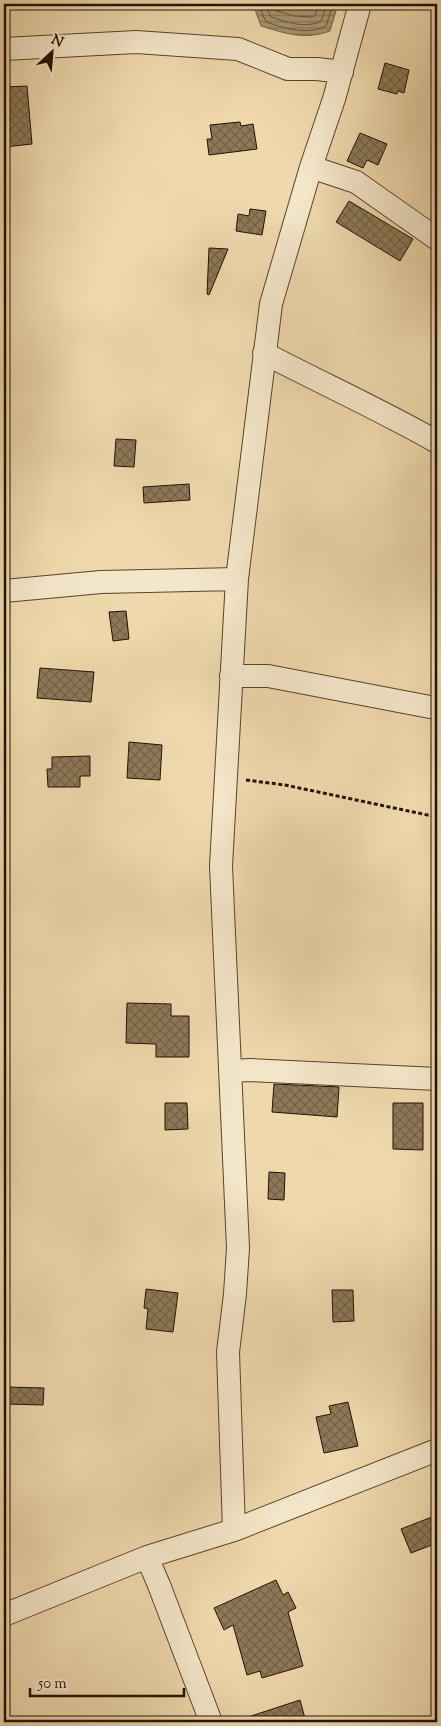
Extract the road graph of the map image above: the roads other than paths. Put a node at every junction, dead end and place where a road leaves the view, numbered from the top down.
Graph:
1 (360, 4) edge
2 (4, 49) edge
3 (342, 72) junction
4 (311, 167) junction
5 (437, 239) edge
6 (264, 353) junction
7 (437, 442) edge
8 (237, 579) junction
9 (4, 591) edge
10 (231, 676) junction
11 (430, 707) dead end
12 (231, 1071) junction
13 (437, 1079) edge
14 (437, 1450) edge
15 (234, 1530) junction
16 (147, 1557) junction
17 (4, 1615) edge
18 (211, 1722) edge

1 - 3 street
2 - 3 street
3 - 4 street
4 - 5 street
4 - 6 street
6 - 7 street
6 - 8 street
8 - 9 street
8 - 10 street
10 - 11 street
10 - 12 street
12 - 13 street
12 - 15 street
14 - 15 street
15 - 16 street
16 - 17 street
16 - 18 street

